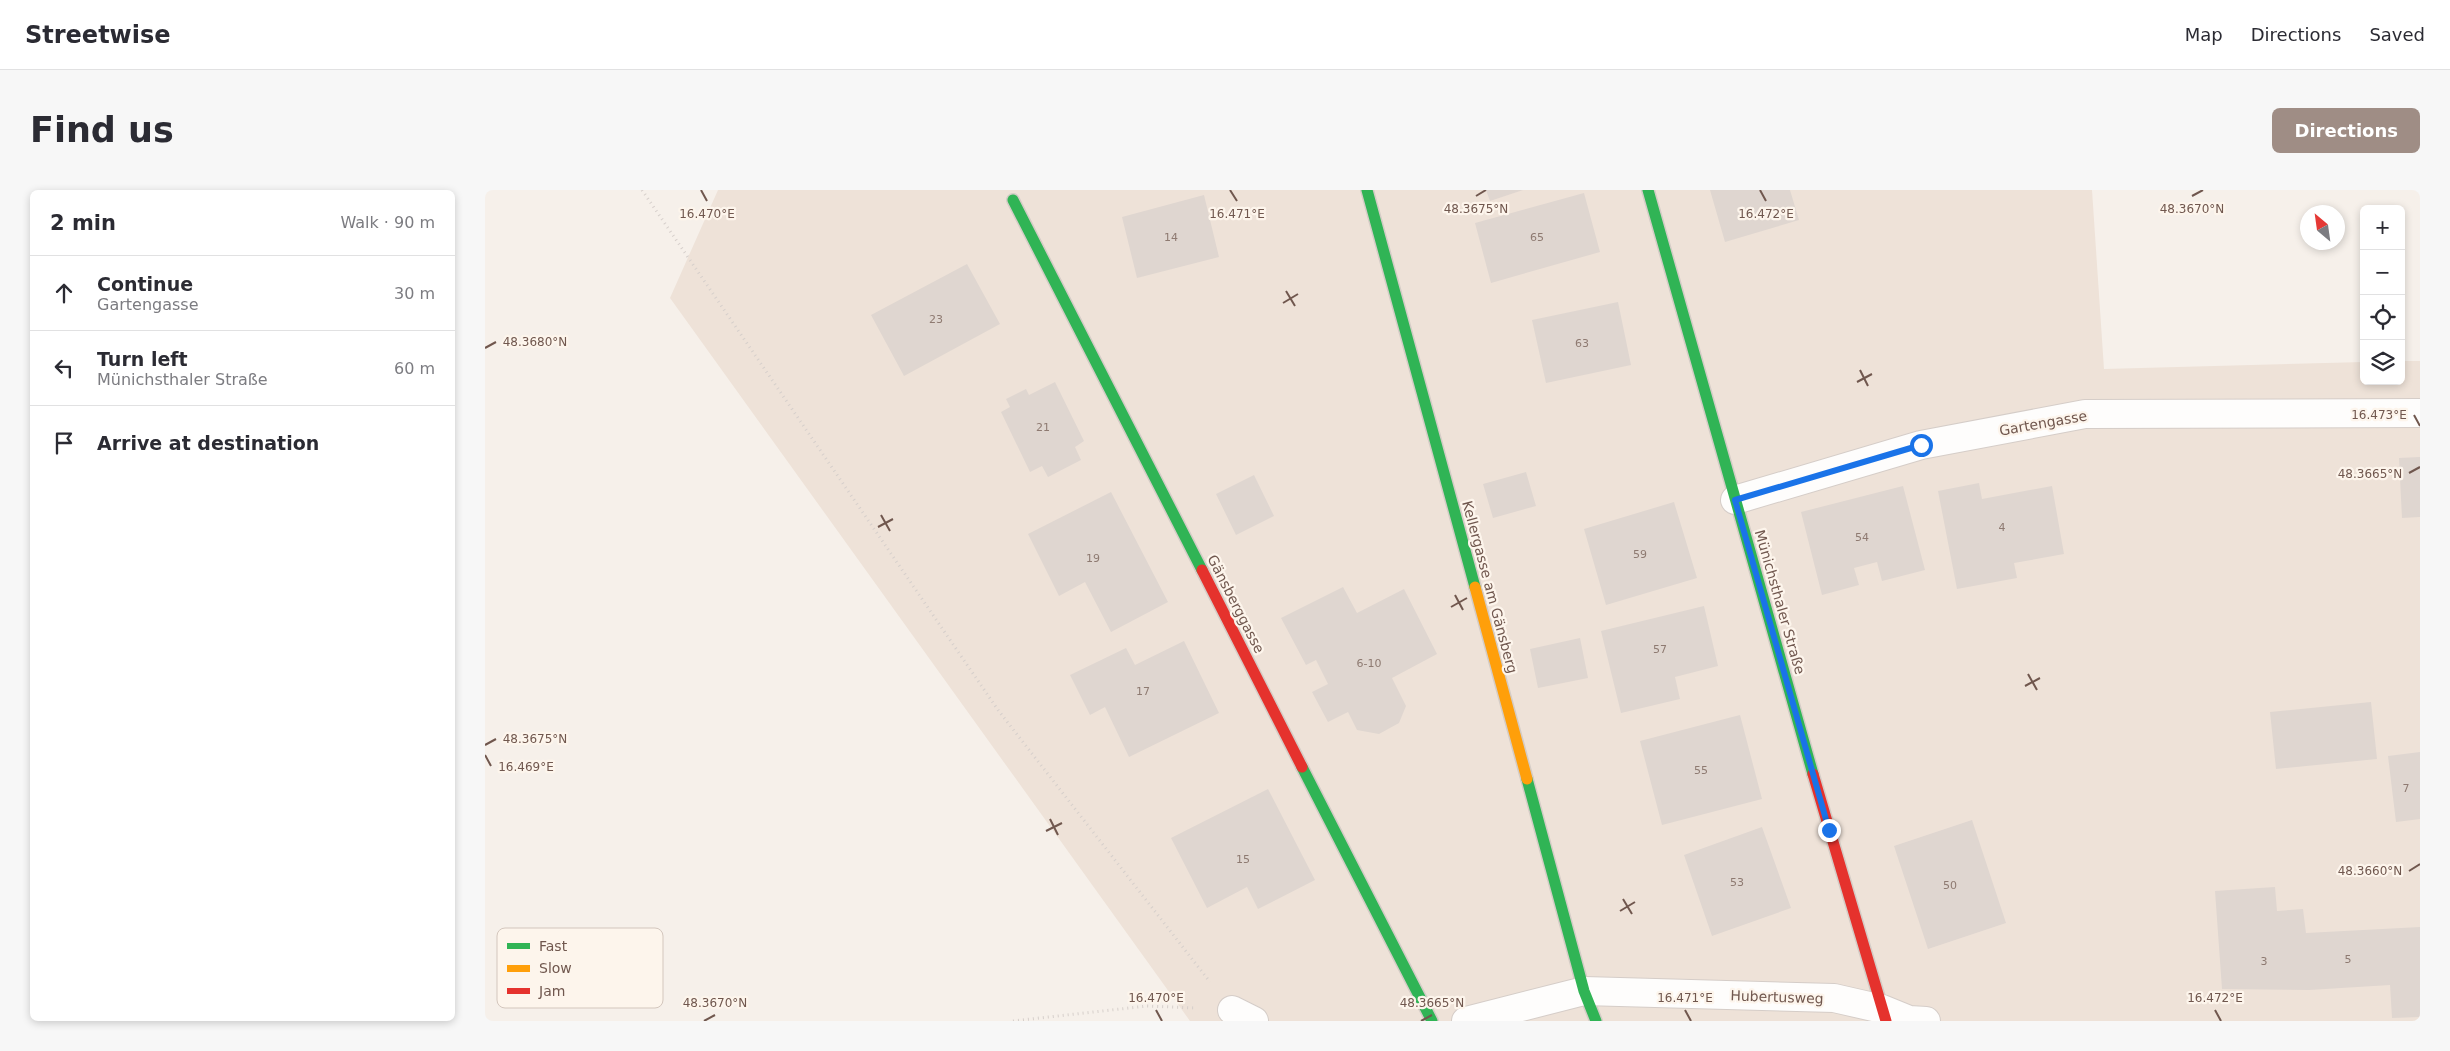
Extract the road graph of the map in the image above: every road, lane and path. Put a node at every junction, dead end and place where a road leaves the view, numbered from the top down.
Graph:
1 (642, 190) edge
2 (1367, 190) edge
3 (1648, 190) edge
4 (1013, 200) dead end
5 (2420, 413) edge
6 (1735, 500) junction
7 (1584, 991) junction
8 (1243, 1015) edge
9 (1884, 1015) edge
10 (1013, 1021) edge
11 (1432, 1021) edge
12 (1466, 1021) edge
13 (1596, 1021) edge
14 (1926, 1021) edge

1 - 8 path
2 - 7 street, Kellergasse am Gänsberg
3 - 6 street, Münichsthaler Straße
4 - 11 street, Gänsberggasse
5 - 6 street, Gartengasse
6 - 9 street, Münichsthaler Straße
7 - 9 street, Hubertusweg
7 - 12 street, Hubertusweg
7 - 13 street
8 - 10 path
9 - 14 street, Hubertusweg

